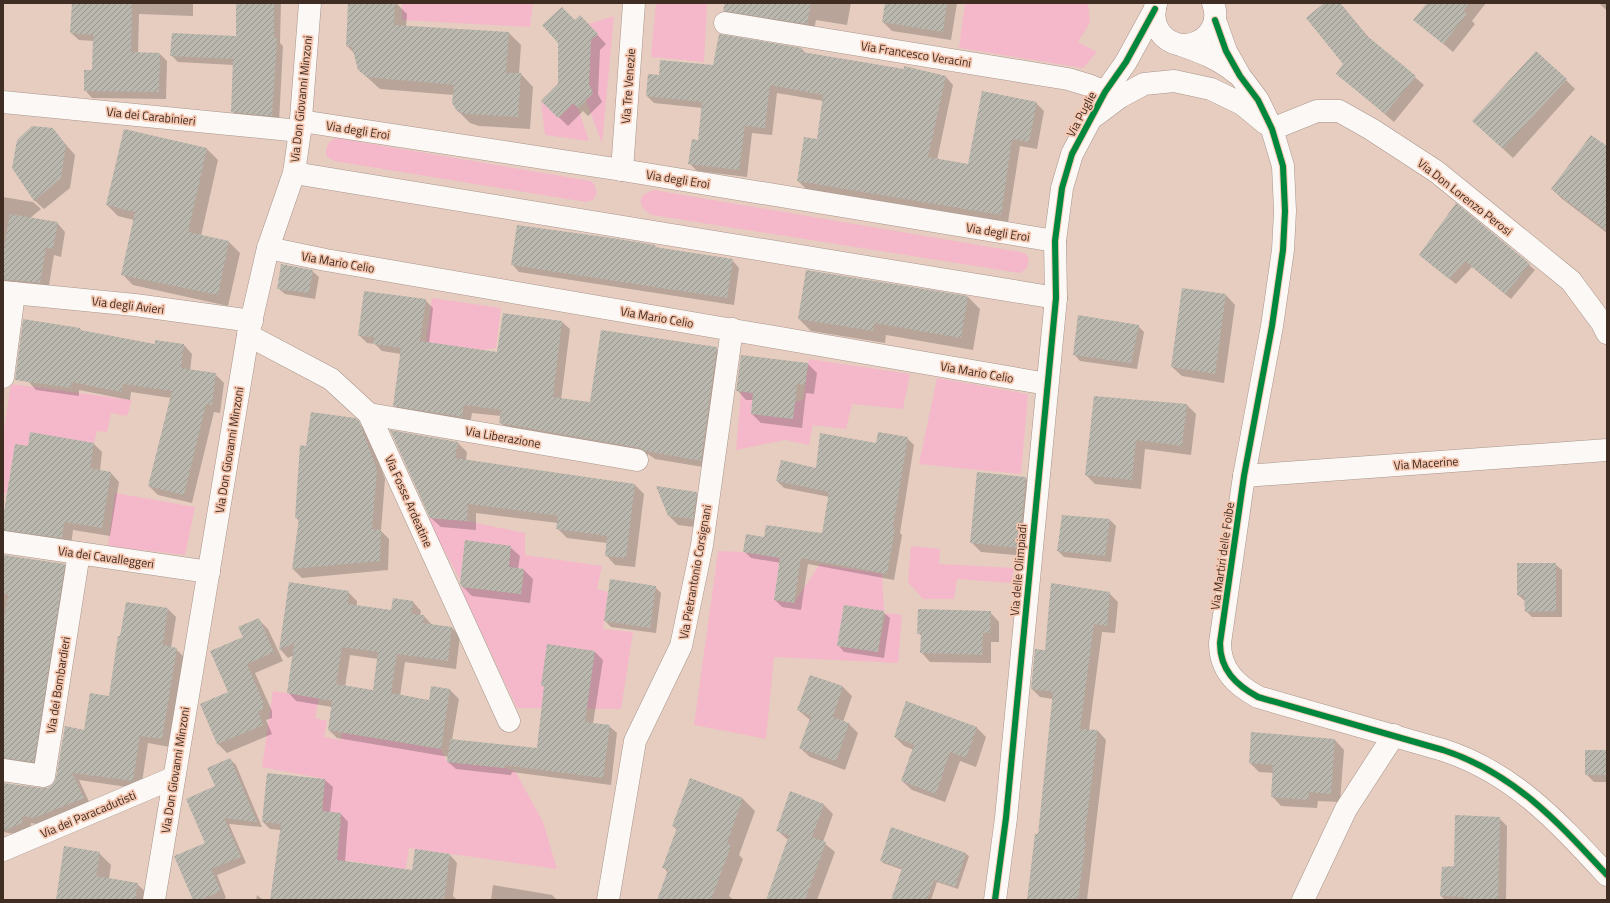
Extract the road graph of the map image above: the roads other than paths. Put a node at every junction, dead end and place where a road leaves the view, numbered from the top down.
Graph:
1 (310, 3) edge
2 (634, 3) edge
3 (1156, 6) edge
4 (1214, 12) edge
5 (725, 23) dead end
6 (1176, 43) junction
7 (1126, 62) junction
8 (1240, 76) junction
9 (1105, 92) junction
10 (3, 102) edge
11 (1091, 118) junction
12 (300, 126) junction
13 (1272, 129) junction
14 (622, 170) junction
15 (294, 172) junction
16 (1055, 241) junction
17 (268, 248) junction
18 (9, 292) edge
19 (1056, 298) junction
20 (250, 328) junction
21 (732, 329) junction
22 (1607, 333) edge
23 (3, 377) edge
24 (1047, 384) junction
25 (369, 414) junction
26 (1607, 450) edge
27 (637, 460) dead end
28 (1244, 476) junction
29 (3, 542) edge
30 (79, 553) junction
31 (208, 572) junction
32 (509, 721) dead end
33 (1394, 735) junction
34 (3, 770) edge
35 (173, 778) junction
36 (3, 850) edge
37 (1607, 875) edge
38 (154, 900) edge
39 (608, 900) edge
40 (995, 900) edge
41 (1303, 900) edge

1 - 12 street, Via Don Giovanni Minzoni
2 - 14 street, Via Tre Venezie
3 - 6 street
3 - 7 street, Via Puglie
4 - 6 street, Via Puglie
4 - 8 street, Via Martiri delle Foibe
5 - 9 street, Via Francesco Veracini
6 - 7 street, Via Puglie
6 - 8 street, Via Martiri delle Foibe
7 - 9 street, Via Puglie
8 - 13 street, Via Martiri delle Foibe
9 - 11 street, Via Puglie
10 - 12 street, Via dei Carabinieri
11 - 13 street
11 - 16 street, Via Puglie
12 - 14 street, Via degli Eroi
12 - 15 street, Via Don Giovanni Minzoni
13 - 22 street, Via Don Lorenzo Perosi
13 - 28 street, Via Martiri delle Foibe
14 - 16 street, Via degli Eroi
15 - 17 street, Via Don Giovanni Minzoni
15 - 19 street
16 - 19 street, Via delle Olimpiadi
17 - 20 street, Via Don Giovanni Minzoni
17 - 21 street, Via Mario Celio
18 - 20 street, Via degli Avieri
18 - 23 street
19 - 24 street, Via delle Olimpiadi
20 - 25 street, Via Fosse Ardeatine
20 - 31 street, Via Don Giovanni Minzoni
21 - 24 street, Via Mario Celio
21 - 39 street, Via Pietrantonio Corsignani
24 - 40 street, Via delle Olimpiadi
25 - 27 street, Via Liberazione
25 - 32 street, Via Fosse Ardeatine
26 - 28 street, Via Macerine
28 - 33 street, Via Martiri delle Foibe
29 - 30 street, Via dei Cavalleggeri
30 - 31 street, Via dei Cavalleggeri
30 - 34 street, Via dei Bombardieri
31 - 35 street, Via Don Giovanni Minzoni
33 - 37 street, Via Martiri delle Foibe
33 - 41 street
35 - 36 street, Via dei Paracadutisti
35 - 38 street, Via Don Giovanni Minzoni

